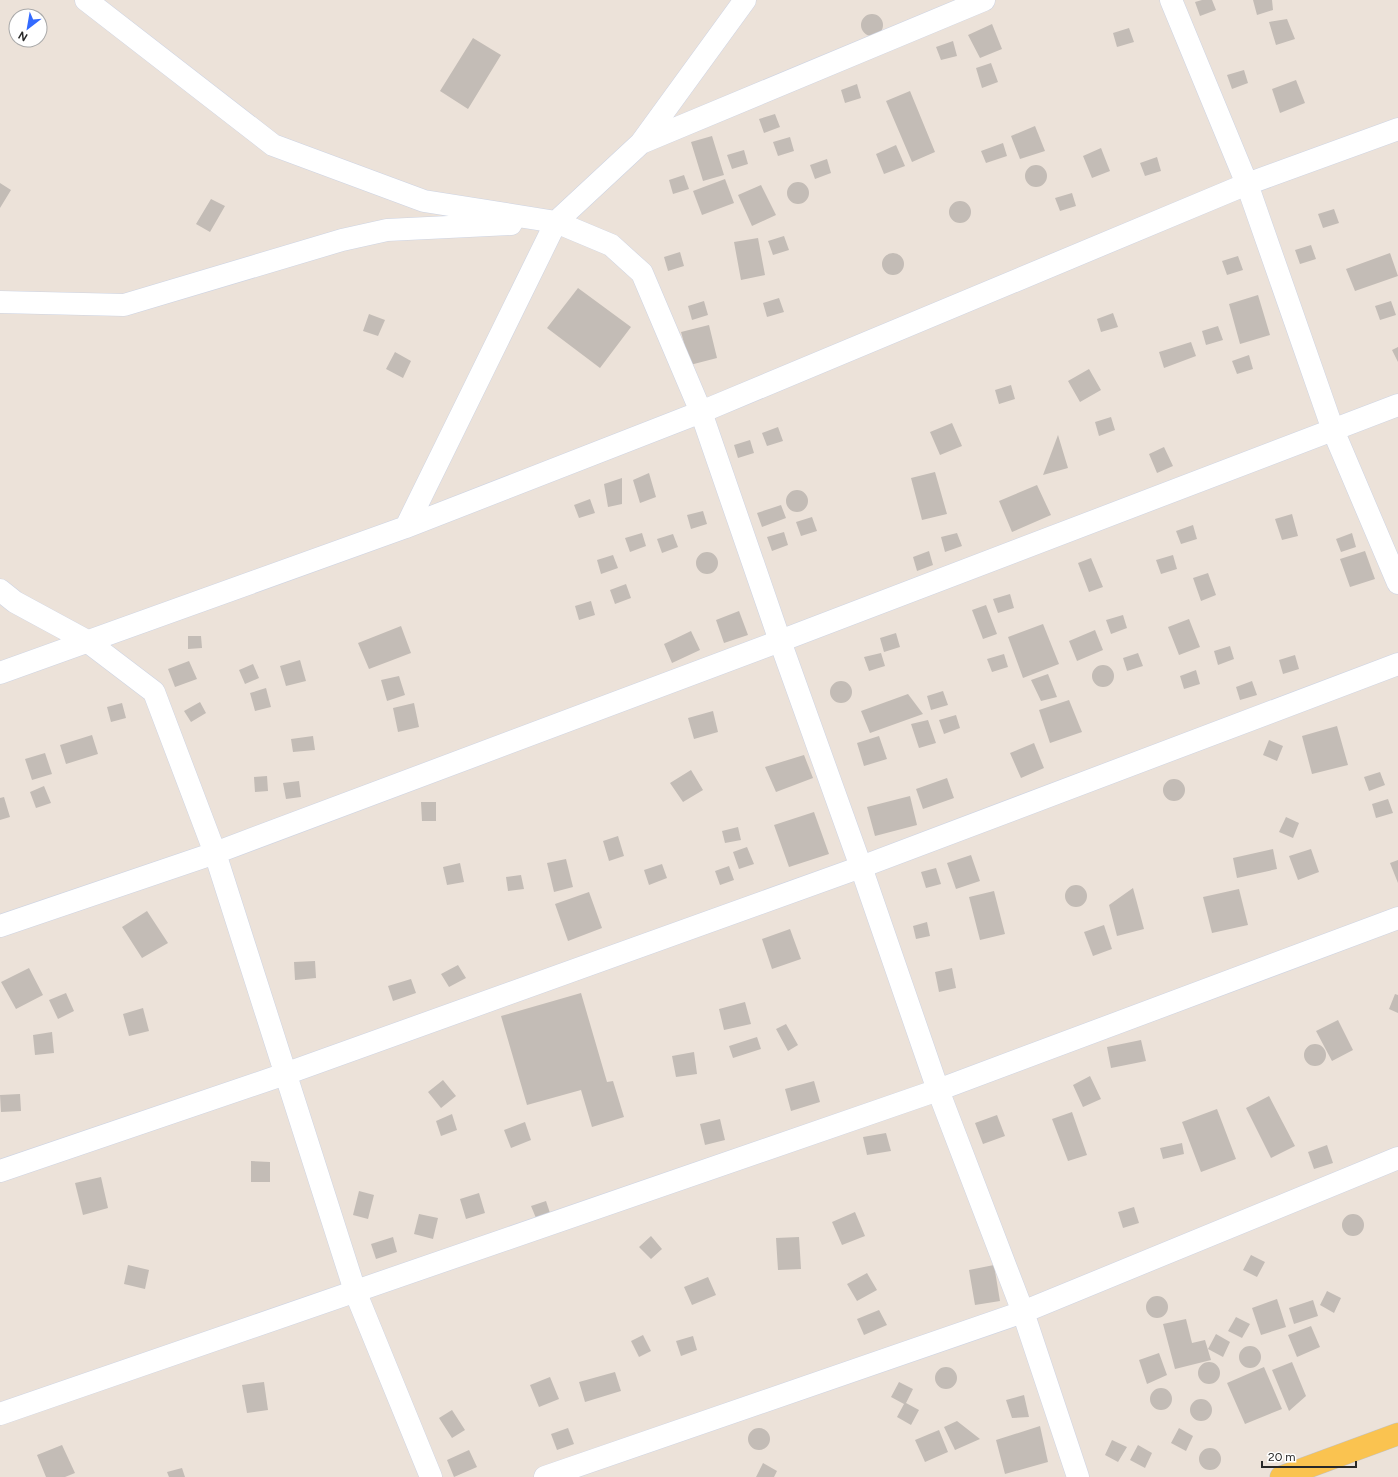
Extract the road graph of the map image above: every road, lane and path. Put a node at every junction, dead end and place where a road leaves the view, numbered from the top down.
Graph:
1 (86, 0) edge
2 (745, 0) edge
3 (984, 0) edge
4 (1171, 0) edge
5 (1398, 129) edge
6 (641, 143) junction
7 (1247, 184) junction
8 (556, 222) junction
9 (0, 302) edge
10 (1398, 405) edge
11 (701, 412) junction
12 (1333, 430) junction
13 (406, 527) junction
14 (1398, 583) edge
15 (0, 590) edge
16 (87, 641) junction
17 (780, 642) junction
18 (1398, 664) edge
19 (0, 673) edge
20 (215, 853) junction
21 (862, 867) junction
22 (1398, 918) edge
23 (0, 926) edge
24 (285, 1074) junction
25 (938, 1090) junction
26 (1398, 1158) edge
27 (0, 1171) edge
28 (355, 1291) junction
29 (1023, 1312) junction
30 (0, 1414) edge
31 (1398, 1434) edge
32 (431, 1477) edge
33 (545, 1477) edge
34 (1078, 1477) edge
35 (1281, 1477) edge

1 - 8 street
2 - 6 street
3 - 6 street
4 - 7 street
5 - 7 street
6 - 8 street
7 - 11 street
7 - 12 street
8 - 9 street
8 - 11 street
8 - 13 street
10 - 12 street
11 - 13 street
11 - 17 street
12 - 14 street
12 - 17 street
13 - 16 street
15 - 16 street
16 - 19 street
16 - 20 street
17 - 20 street
17 - 21 street
18 - 21 street
20 - 23 street
20 - 24 street
21 - 24 street
21 - 25 street
22 - 25 street
24 - 27 street
24 - 28 street
25 - 28 street
25 - 29 street
26 - 29 street
28 - 30 street
28 - 32 street
29 - 33 street
29 - 34 street
31 - 35 main road

